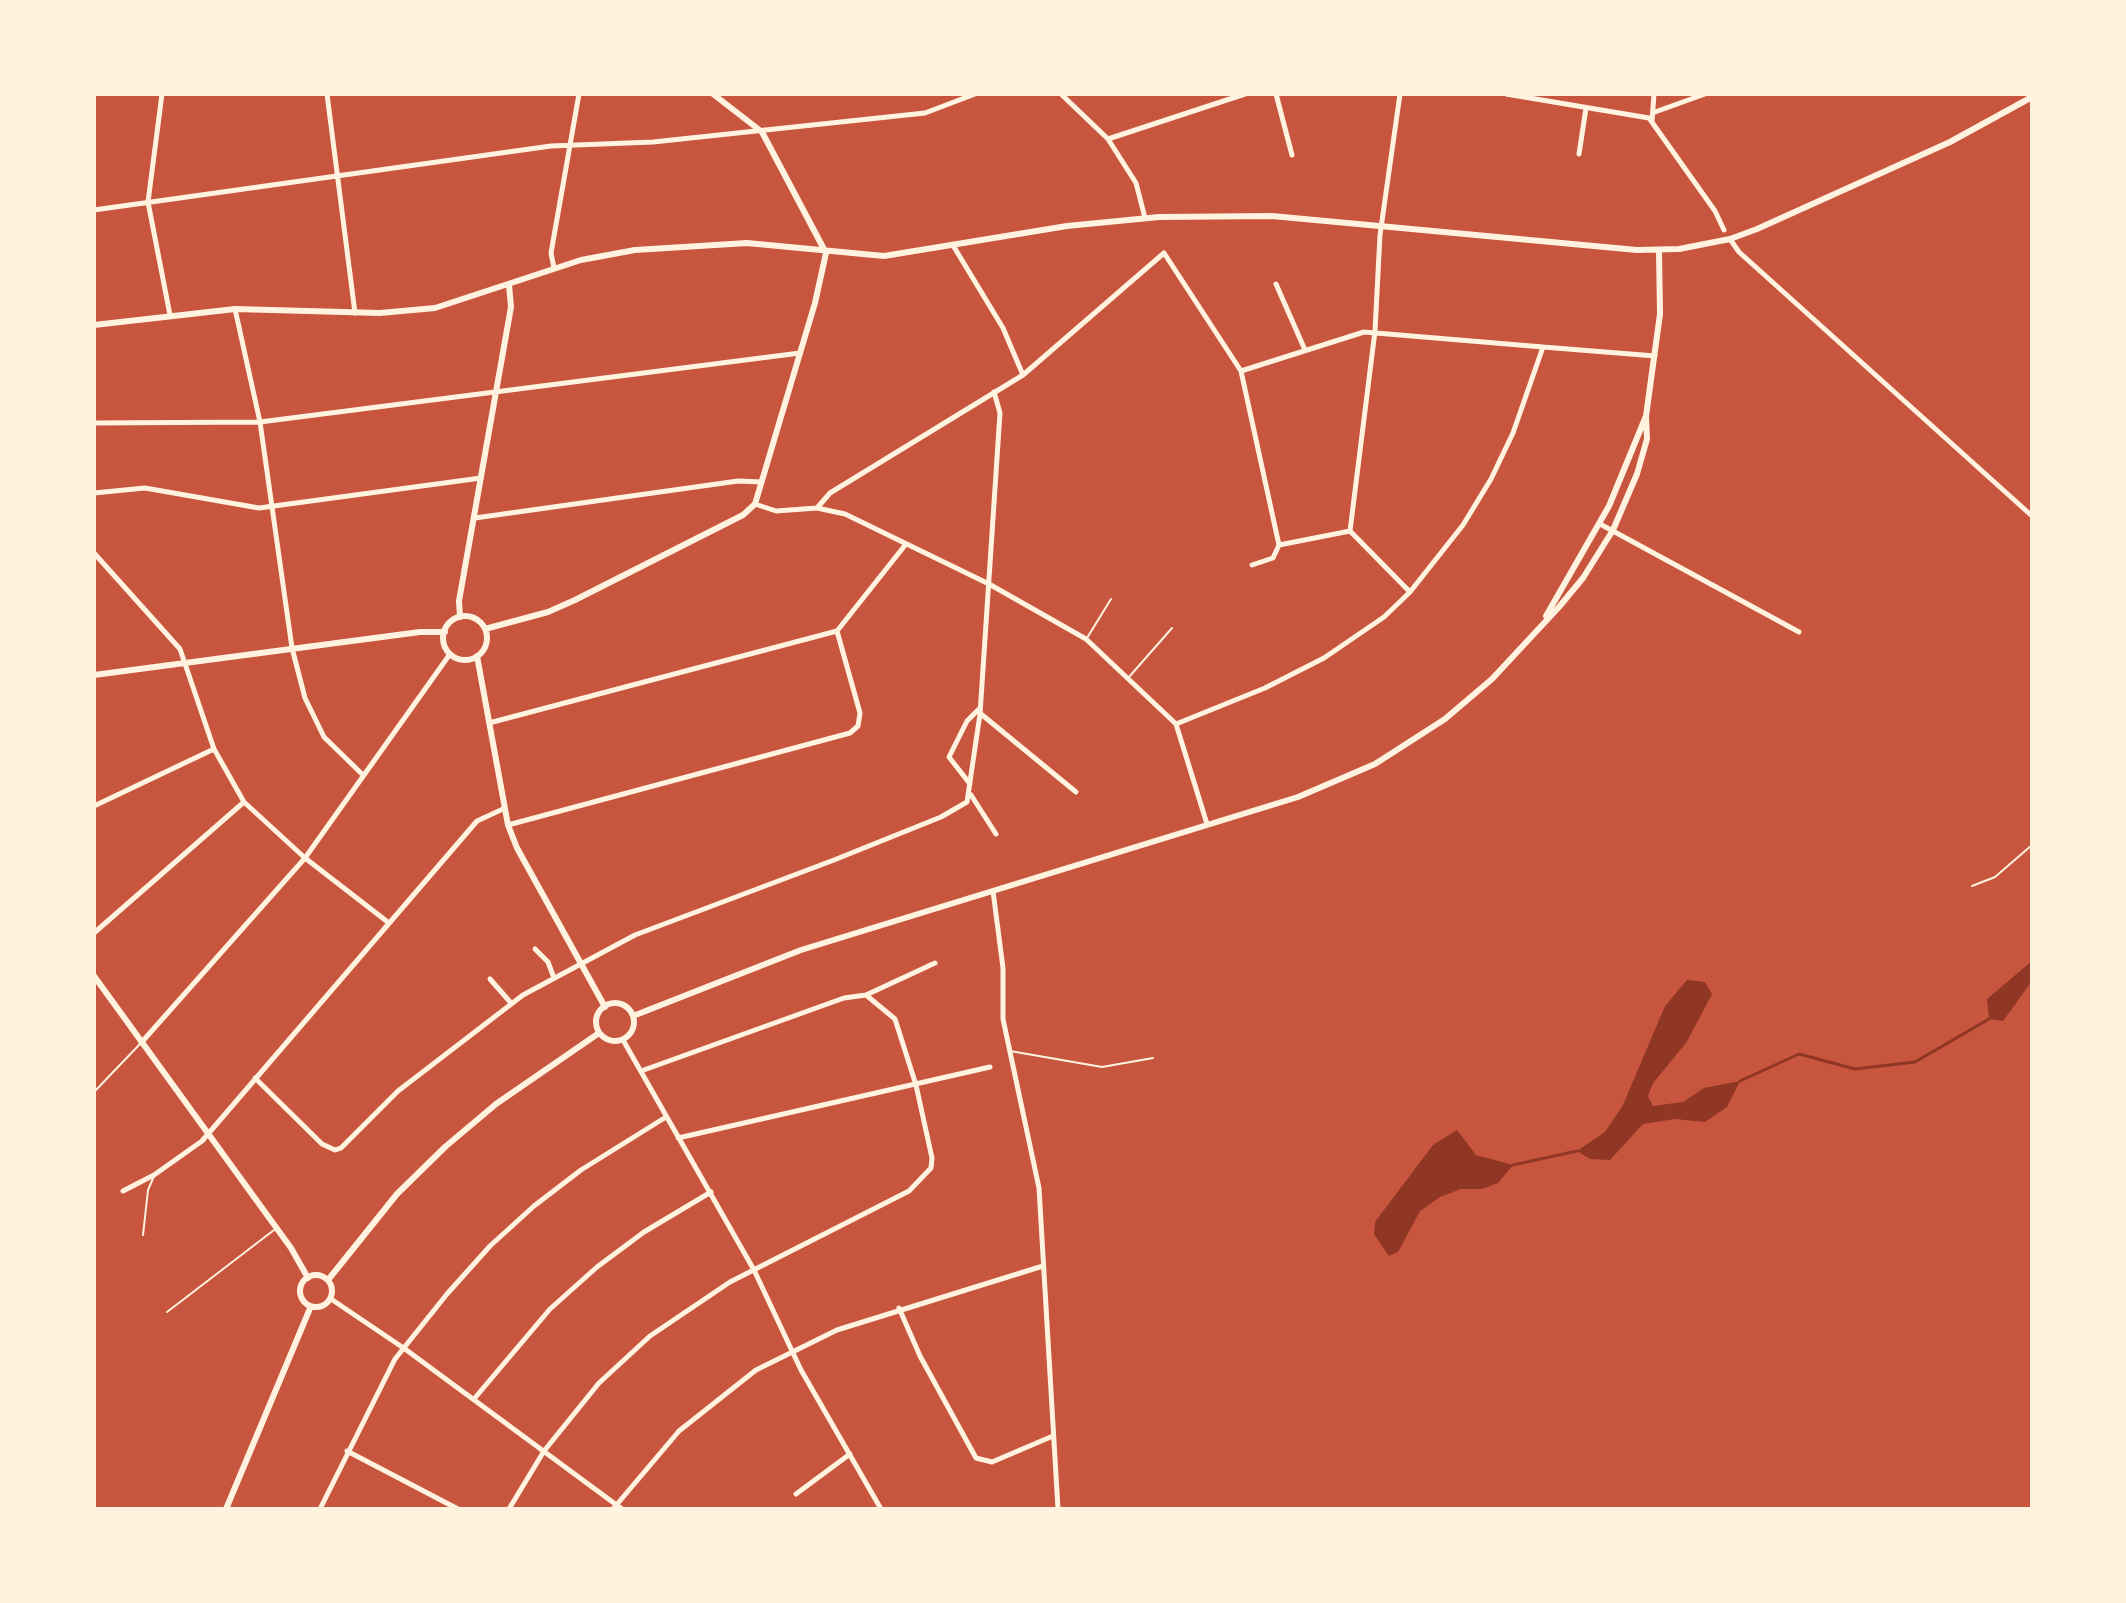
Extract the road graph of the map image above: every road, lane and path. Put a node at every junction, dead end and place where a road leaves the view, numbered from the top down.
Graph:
1 (162, 94) edge
2 (327, 94) edge
3 (579, 94) edge
4 (713, 94) edge
5 (975, 94) edge
6 (1061, 94) edge
7 (1245, 94) edge
8 (1276, 94) edge
9 (1400, 94) edge
10 (1506, 94) edge
11 (1654, 94) edge
12 (1705, 94) edge
13 (1533, 96) edge
14 (2032, 97) edge
15 (1586, 108) junction
16 (1655, 112) junction
17 (1652, 121) junction
18 (762, 132) junction
19 (1108, 139) junction
20 (569, 146) junction
21 (1579, 154) dead end
22 (1292, 155) dead end
23 (338, 174) junction
24 (148, 202) junction
25 (94, 210) edge
26 (1145, 218) junction
27 (1382, 226) junction
28 (1724, 230) dead end
29 (1730, 239) junction
30 (954, 247) junction
31 (1659, 251) junction
32 (826, 253) junction
33 (554, 268) junction
34 (1276, 284) dead end
35 (509, 285) junction
36 (235, 309) junction
37 (355, 313) junction
38 (170, 315) junction
39 (94, 325) edge
40 (1375, 331) junction
41 (1543, 347) junction
42 (1305, 350) junction
43 (800, 353) junction
44 (1656, 356) junction
45 (1241, 371) junction
46 (1023, 375) junction
47 (994, 392) junction
48 (497, 393) junction
49 (1646, 416) junction
50 (260, 422) junction
51 (94, 423) edge
52 (481, 478) junction
53 (762, 482) junction
54 (94, 493) edge
55 (755, 504) junction
56 (272, 507) junction
57 (817, 508) junction
58 (2032, 516) edge
59 (475, 518) junction
60 (1600, 524) junction
61 (1613, 530) junction
62 (1350, 531) junction
63 (906, 544) junction
64 (1279, 545) junction
65 (94, 553) edge
66 (1252, 565) dead end
67 (989, 584) junction
68 (1410, 592) junction
69 (1111, 599) dead end
70 (460, 617) junction
71 (1545, 619) junction
72 (1172, 628) dead end
73 (485, 629) junction
74 (837, 631) junction
75 (445, 632) junction
76 (1799, 632) dead end
77 (1086, 639) junction
78 (292, 648) junction
79 (450, 654) junction
80 (477, 656) junction
81 (187, 662) junction
82 (94, 675) edge
83 (1128, 678) junction
84 (980, 711) junction
85 (489, 723) junction
86 (1176, 724) junction
87 (214, 749) junction
88 (363, 775) junction
89 (970, 784) junction
90 (1076, 792) dead end
91 (970, 794) junction
92 (244, 802) junction
93 (94, 806) edge
94 (503, 809) junction
95 (1207, 824) junction
96 (508, 825) junction
97 (996, 834) dead end
98 (2032, 845) edge
99 (305, 858) junction
100 (1972, 886) dead end
101 (993, 891) junction
102 (389, 923) junction
103 (94, 933) edge
104 (535, 949) dead end
105 (935, 963) dead end
106 (582, 964) junction
107 (94, 976) edge
108 (554, 978) junction
109 (490, 979) dead end
110 (866, 995) junction
111 (511, 1003) junction
112 (605, 1007) junction
113 (633, 1016) junction
114 (599, 1033) junction
115 (623, 1040) junction
116 (141, 1043) junction
117 (1009, 1051) junction
118 (1153, 1058) dead end
119 (990, 1067) dead end
120 (641, 1071) junction
121 (255, 1078) junction
122 (916, 1085) junction
123 (94, 1092) edge
124 (666, 1117) junction
125 (208, 1135) junction
126 (678, 1138) junction
127 (154, 1175) junction
128 (123, 1191) dead end
129 (711, 1192) junction
130 (276, 1228) junction
131 (143, 1235) dead end
132 (1043, 1266) junction
133 (754, 1270) junction
134 (308, 1278) junction
135 (328, 1280) junction
136 (331, 1299) junction
137 (311, 1306) junction
138 (899, 1308) junction
139 (167, 1312) dead end
140 (405, 1349) junction
141 (793, 1350) junction
142 (474, 1399) junction
143 (1053, 1436) junction
144 (347, 1451) junction
145 (544, 1451) junction
146 (850, 1454) junction
147 (796, 1494) dead end
148 (614, 1507) edge
149 (226, 1509) edge
150 (320, 1509) edge
151 (458, 1509) edge
152 (509, 1509) edge
153 (622, 1509) edge
154 (881, 1509) edge
155 (1058, 1509) edge

1 - 24 street
2 - 23 street
3 - 20 street
4 - 18 main road
5 - 18 street
6 - 19 street
7 - 19 street
8 - 22 street
9 - 27 street
10 - 13 street
11 - 16 street
12 - 16 street
13 - 15 street
14 - 29 main road
15 - 17 street
15 - 21 street
16 - 17 street
17 - 28 street
18 - 20 street
18 - 32 main road
19 - 26 street
20 - 23 street
20 - 33 street
23 - 24 street
23 - 37 street
24 - 25 street
24 - 38 street
26 - 27 main road
26 - 30 main road
27 - 31 main road
27 - 40 street
29 - 31 main road
29 - 58 street
30 - 32 main road
30 - 46 street
31 - 44 main road
32 - 33 main road
32 - 43 main road
33 - 35 main road
34 - 42 street
35 - 37 main road
35 - 48 main road
36 - 37 main road
36 - 38 main road
36 - 50 street
38 - 39 main road
40 - 41 street
40 - 42 street
40 - 62 street
41 - 44 street
41 - 68 street
42 - 45 street
43 - 48 street
43 - 53 main road
44 - 49 main road
45 - 46 street
45 - 64 street
46 - 47 street
47 - 57 street
47 - 67 street
48 - 50 street
48 - 52 main road
49 - 60 main road
49 - 61 main road
50 - 51 street
50 - 56 street
52 - 56 street
52 - 59 main road
53 - 55 main road
53 - 59 street
54 - 56 street
55 - 57 street
55 - 73 main road
56 - 78 street
57 - 63 street
59 - 70 main road
60 - 61 street
60 - 71 main road
61 - 71 main road
61 - 76 street
62 - 64 street
62 - 68 street
63 - 67 street
63 - 74 street
64 - 66 street
65 - 81 street
67 - 77 street
67 - 84 street
68 - 86 street
69 - 77 lane
70 - 73 main road
70 - 75 main road
71 - 95 main road
72 - 83 lane
73 - 80 main road
74 - 85 street
74 - 96 street
75 - 78 main road
75 - 79 main road
77 - 83 street
78 - 81 main road
78 - 88 street
79 - 80 main road
79 - 88 street
80 - 85 main road
81 - 82 main road
81 - 87 street
83 - 86 street
84 - 89 street
84 - 89 street
84 - 90 street
85 - 94 main road
86 - 95 street
87 - 92 street
87 - 93 street
88 - 99 street
89 - 91 street
91 - 97 street
91 - 106 street
92 - 99 street
92 - 103 street
94 - 96 main road
94 - 102 street
95 - 101 main road
96 - 106 main road
98 - 100 lane
99 - 102 street
99 - 116 street
101 - 113 main road
101 - 117 street
102 - 121 street
104 - 108 street
105 - 110 street
106 - 108 street
106 - 112 main road
107 - 116 main road
108 - 111 street
109 - 111 street
110 - 120 street
110 - 122 street
111 - 121 street
112 - 113 main road
112 - 114 main road
113 - 115 main road
114 - 115 main road
114 - 135 main road
115 - 120 street
116 - 123 lane
116 - 125 main road
117 - 118 lane
117 - 132 street
119 - 122 street
120 - 124 street
121 - 125 street
122 - 126 street
122 - 133 street
124 - 126 street
124 - 140 street
125 - 127 street
125 - 130 main road
126 - 129 street
127 - 128 street
127 - 131 lane
129 - 133 street
129 - 142 street
130 - 134 main road
130 - 139 lane
132 - 138 street
132 - 143 street
133 - 141 street
133 - 145 street
134 - 135 main road
134 - 137 main road
135 - 136 main road
136 - 137 main road
136 - 140 street
137 - 149 main road
138 - 141 street
138 - 143 street
140 - 142 street
140 - 144 street
141 - 146 street
141 - 148 street
142 - 145 street
143 - 155 street
144 - 150 street
144 - 151 street
145 - 148 street
145 - 152 street
146 - 147 street
146 - 154 street
148 - 153 street

